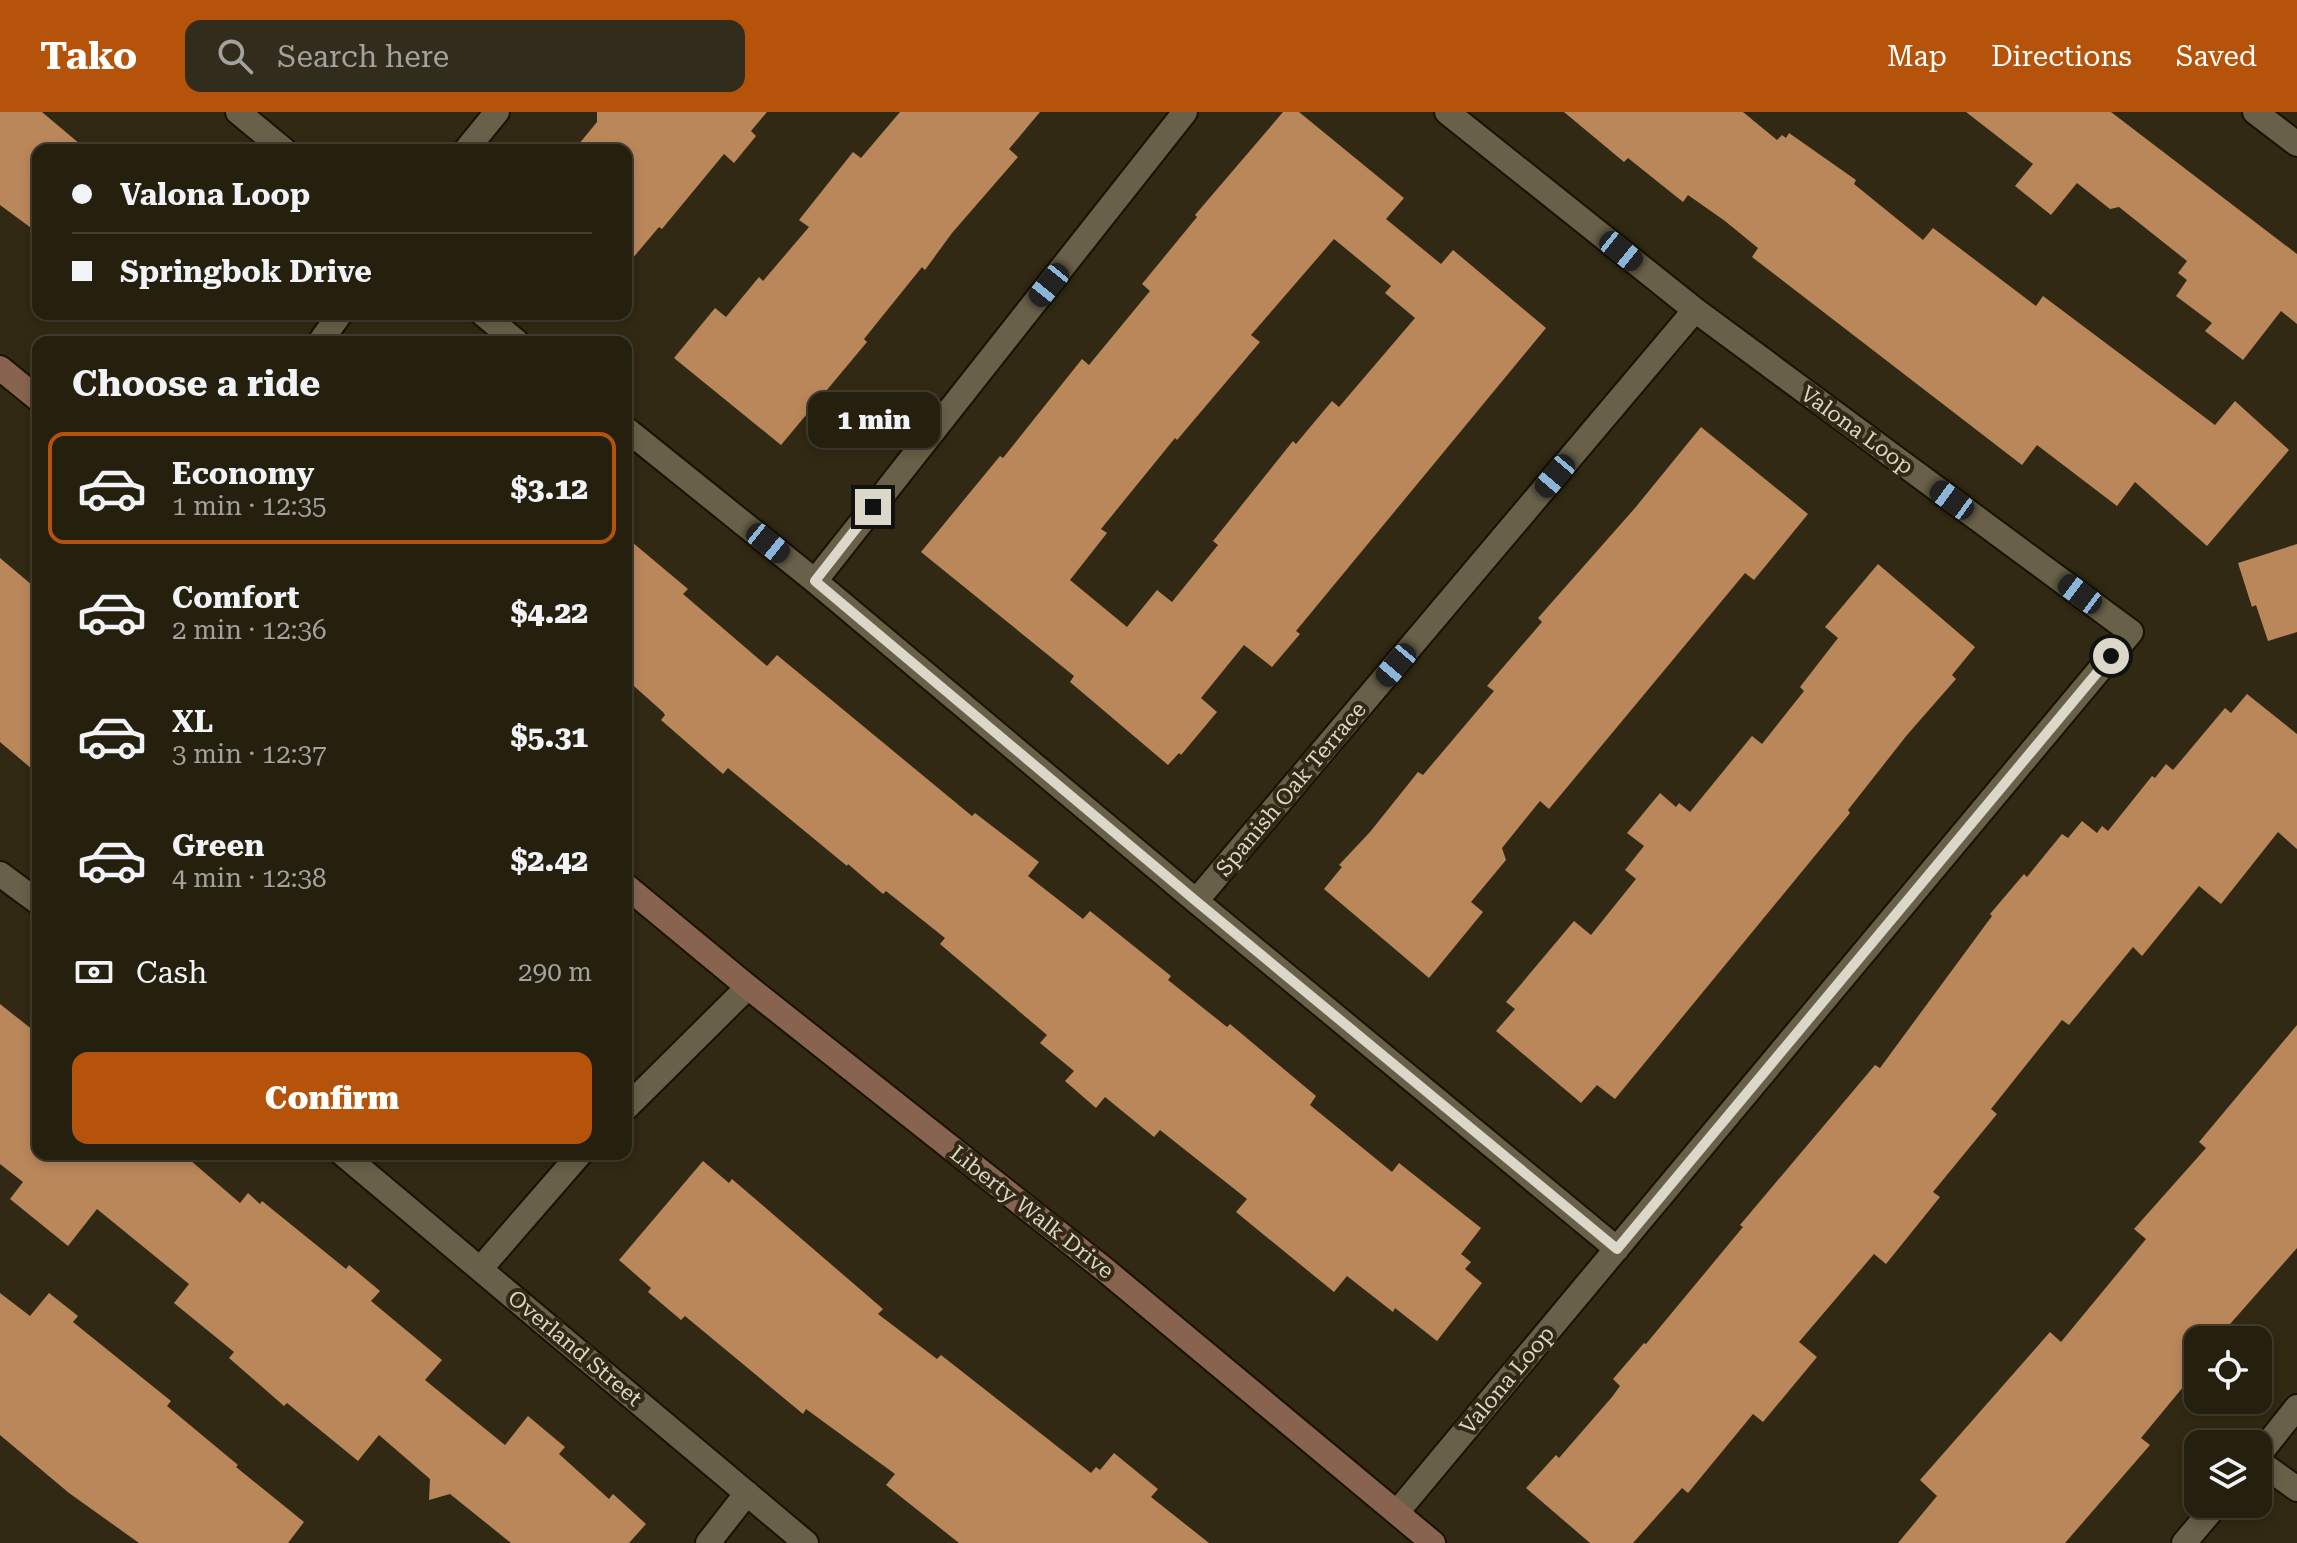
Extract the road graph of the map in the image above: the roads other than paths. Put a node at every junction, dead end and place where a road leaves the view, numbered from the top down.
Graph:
1 (238, 112) edge
2 (497, 112) edge
3 (1185, 112) edge
4 (1447, 112) edge
5 (2255, 112) edge
6 (277, 144) edge
7 (471, 144) edge
8 (2297, 144) edge
9 (1695, 310) junction
10 (490, 320) edge
11 (510, 336) edge
12 (0, 368) edge
13 (32, 394) edge
14 (632, 434) edge
15 (815, 581) junction
16 (0, 874) edge
17 (632, 891) edge
18 (32, 898) edge
19 (1196, 901) junction
20 (748, 987) junction
21 (632, 1102) edge
22 (350, 1160) edge
23 (575, 1160) edge
24 (1617, 1249) junction
25 (481, 1268) junction
26 (2297, 1407) edge
27 (2272, 1440) edge
28 (2272, 1469) edge
29 (2297, 1489) edge
30 (747, 1493) junction
31 (1398, 1511) junction
32 (2205, 1518) edge
33 (708, 1543) edge
34 (806, 1543) edge
35 (1433, 1543) edge
36 (2184, 1543) edge

1 - 6 street
2 - 7 street
3 - 15 street
4 - 9 street, Valona Loop
5 - 8 street
9 - 19 street, Spanish Oak Terrace
9 - 24 street, Valona Loop
10 - 11 street
12 - 13 street
14 - 15 street
15 - 19 street
16 - 18 street
17 - 20 street, Liberty Walk Drive
19 - 24 street
20 - 21 street
20 - 31 street, Liberty Walk Drive
22 - 25 street, Overland Street
23 - 25 street
24 - 31 street, Valona Loop
25 - 30 street, Overland Street
26 - 27 street
28 - 29 street
30 - 33 street
30 - 34 street, Overland Street
31 - 35 street, Liberty Walk Drive
32 - 36 street

